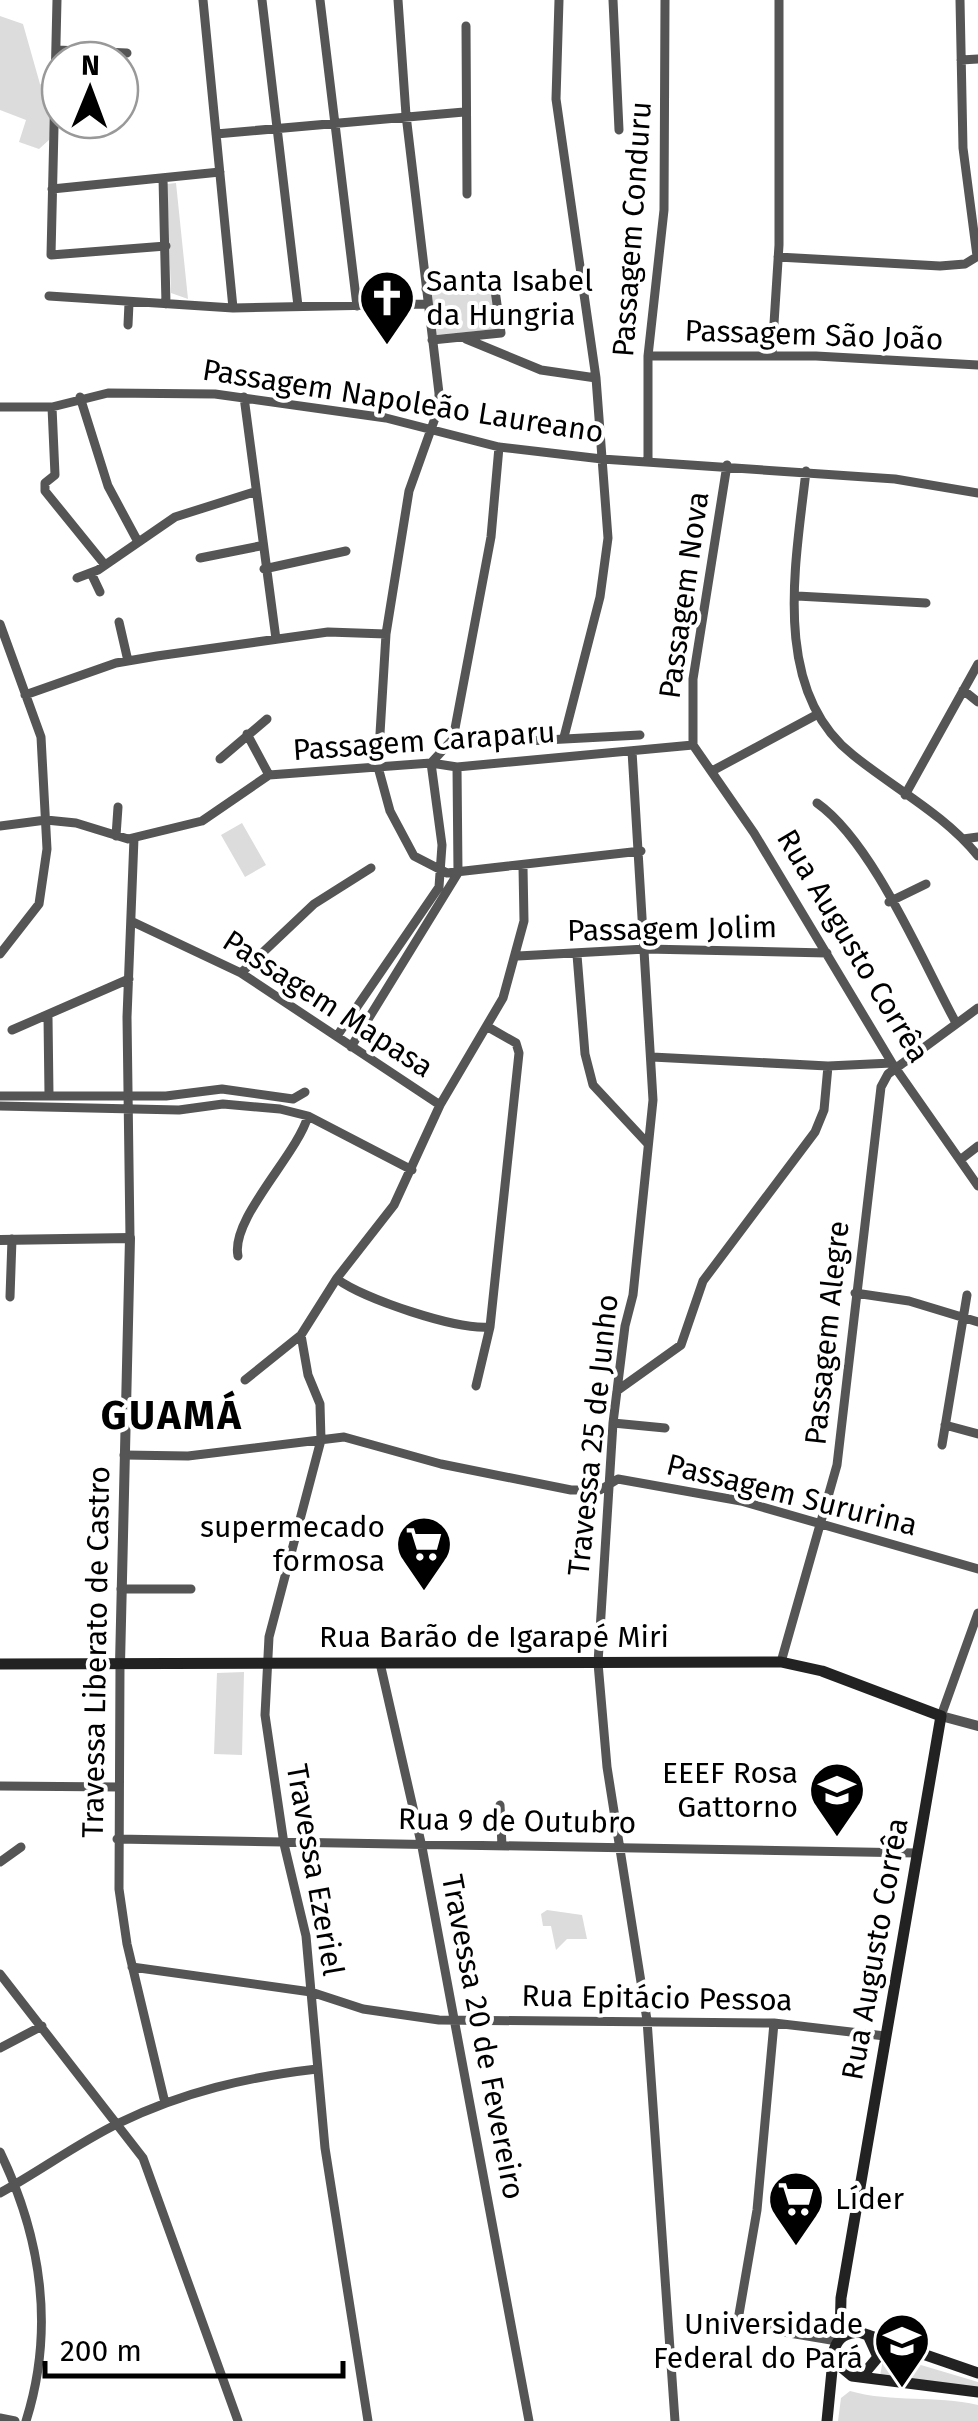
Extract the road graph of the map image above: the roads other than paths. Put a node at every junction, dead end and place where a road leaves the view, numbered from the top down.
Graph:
1 (57, 0) edge
2 (203, 0) edge
3 (262, 0) edge
4 (320, 0) edge
5 (398, 0) edge
6 (559, 0) edge
7 (613, 0) edge
8 (665, 0) edge
9 (779, 0) edge
10 (960, 0) edge
11 (466, 26) dead end
12 (57, 40) edge
13 (978, 59) edge
14 (961, 60) junction
15 (464, 112) junction
16 (406, 115) junction
17 (335, 122) junction
18 (278, 128) junction
19 (619, 130) dead end
20 (216, 134) junction
21 (54, 140) edge
22 (964, 148) junction
23 (978, 148) edge
24 (220, 172) junction
25 (163, 178) junction
26 (52, 189) junction
27 (467, 194) dead end
28 (166, 246) junction
29 (978, 256) edge
30 (778, 257) junction
31 (426, 289) junction
32 (49, 296) dead end
33 (129, 302) junction
34 (166, 304) junction
35 (428, 304) junction
36 (298, 306) junction
37 (357, 306) junction
38 (233, 308) junction
39 (128, 325) dead end
40 (463, 338) junction
41 (432, 340) junction
42 (772, 355) junction
43 (648, 356) junction
44 (978, 364) edge
45 (596, 378) junction
46 (80, 397) junction
47 (244, 397) junction
48 (0, 407) edge
49 (52, 407) junction
50 (431, 430) junction
51 (498, 447) junction
52 (602, 459) junction
53 (648, 461) junction
54 (727, 465) junction
55 (806, 471) junction
56 (254, 492) junction
57 (978, 493) edge
58 (133, 543) junction
59 (260, 546) junction
60 (346, 551) dead end
61 (200, 558) dead end
62 (104, 565) junction
63 (264, 569) junction
64 (91, 573) junction
65 (78, 578) dead end
66 (100, 592) dead end
67 (798, 596) junction
68 (926, 603) dead end
69 (120, 622) dead end
70 (0, 624) edge
71 (386, 634) junction
72 (276, 639) junction
73 (128, 661) junction
74 (978, 664) edge
75 (964, 690) junction
76 (25, 695) junction
77 (978, 702) edge
78 (818, 714) junction
79 (267, 719) dead end
80 (248, 734) junction
81 (640, 735) dead end
82 (564, 738) junction
83 (450, 745) junction
84 (693, 745) junction
85 (632, 751) junction
86 (220, 759) dead end
87 (431, 763) junction
88 (378, 767) junction
89 (458, 767) junction
90 (712, 771) junction
91 (269, 775) junction
92 (906, 795) junction
93 (817, 803) dead end
94 (118, 807) dead end
95 (46, 820) junction
96 (0, 826) edge
97 (116, 836) junction
98 (978, 837) edge
99 (134, 838) junction
100 (963, 838) junction
101 (641, 851) junction
102 (978, 856) edge
103 (523, 867) junction
104 (372, 868) dead end
105 (450, 873) junction
106 (926, 884) dead end
107 (890, 902) junction
108 (133, 922) junction
109 (646, 949) junction
110 (827, 953) junction
111 (0, 954) edge
112 (577, 954) junction
113 (518, 956) junction
114 (242, 972) junction
115 (128, 979) junction
116 (978, 1008) edge
117 (48, 1017) junction
118 (955, 1021) junction
119 (488, 1027) junction
120 (12, 1030) dead end
121 (344, 1042) junction
122 (652, 1057) junction
123 (894, 1065) junction
124 (828, 1066) junction
125 (306, 1092) dead end
126 (128, 1094) junction
127 (49, 1095) junction
128 (0, 1096) edge
129 (0, 1106) edge
130 (440, 1106) junction
131 (128, 1107) junction
132 (308, 1116) junction
133 (648, 1144) junction
134 (978, 1146) edge
135 (960, 1160) junction
136 (412, 1170) junction
137 (978, 1186) edge
138 (130, 1238) junction
139 (6, 1240) edge
140 (238, 1256) dead end
141 (337, 1279) junction
142 (855, 1293) junction
143 (967, 1295) dead end
144 (10, 1297) dead end
145 (963, 1318) junction
146 (978, 1322) edge
147 (490, 1327) junction
148 (301, 1335) junction
149 (244, 1380) dead end
150 (476, 1386) dead end
151 (616, 1392) junction
152 (613, 1423) junction
153 (945, 1425) junction
154 (665, 1428) dead end
155 (978, 1434) edge
156 (321, 1440) junction
157 (942, 1445) dead end
158 (124, 1455) junction
159 (608, 1485) junction
160 (818, 1522) junction
161 (978, 1569) edge
162 (191, 1589) dead end
163 (121, 1590) junction
164 (978, 1613) edge
165 (265, 1662) junction
166 (781, 1662) junction
167 (380, 1663) junction
168 (598, 1663) junction
169 (0, 1664) edge
170 (120, 1664) junction
171 (941, 1716) junction
172 (978, 1726) edge
173 (0, 1786) edge
174 (119, 1787) junction
175 (500, 1804) dead end
176 (117, 1840) junction
177 (284, 1844) junction
178 (502, 1846) junction
179 (21, 1847) dead end
180 (422, 1847) junction
181 (622, 1848) junction
182 (916, 1853) junction
183 (0, 1862) edge
184 (132, 1967) junction
185 (0, 1974) edge
186 (311, 1992) junction
187 (453, 2020) junction
188 (647, 2020) junction
189 (774, 2023) junction
190 (42, 2026) junction
191 (885, 2036) junction
192 (0, 2048) edge
193 (317, 2069) junction
194 (164, 2103) junction
195 (117, 2124) junction
196 (0, 2152) edge
197 (16, 2184) junction
198 (0, 2193) edge
199 (841, 2298) junction
200 (864, 2334) junction
201 (839, 2340) junction
202 (834, 2361) junction
203 (978, 2372) edge
204 (857, 2376) junction
205 (978, 2392) edge
206 (831, 2398) junction
207 (0, 2418) edge
208 (15, 2421) edge
209 (26, 2421) edge
210 (238, 2421) edge
211 (368, 2421) edge
212 (529, 2421) edge
213 (675, 2421) edge
214 (827, 2421) edge

1 - 12 street
2 - 20 street
3 - 18 street
4 - 17 street
5 - 16 street
6 - 45 street
7 - 19 street
8 - 43 street, Passagem Conduru
9 - 30 street
10 - 14 street
11 - 15 street
13 - 14 street
14 - 22 street
15 - 16 street
15 - 27 street
16 - 17 street
16 - 31 street
17 - 18 street
17 - 37 street
18 - 20 street
18 - 36 street
20 - 24 street
21 - 26 street
22 - 23 street
22 - 29 street
24 - 25 street
24 - 38 street
25 - 26 street
25 - 28 street
26 - 28 street
28 - 34 street
29 - 30 street
30 - 42 street
31 - 35 street
31 - 40 street
32 - 33 street
33 - 34 street
33 - 39 street
34 - 38 street
35 - 37 street
35 - 41 street
36 - 37 street
36 - 38 street
40 - 41 street
40 - 45 street
41 - 50 street
42 - 43 street, Passagem São João
42 - 44 street, Passagem São João
43 - 53 street, Passagem Conduru
45 - 52 street
46 - 47 street, Passagem Napoleão Laureano
46 - 49 street, Passagem Napoleão Laureano
46 - 58 street
47 - 50 street, Passagem Napoleão Laureano
47 - 56 street
48 - 49 street, Passagem Napoleão Laureano
49 - 62 street
50 - 51 street, Passagem Napoleão Laureano
50 - 71 street
51 - 52 street, Passagem Napoleão Laureano
51 - 83 street
52 - 53 street, Passagem Napoleão Laureano
52 - 82 street
53 - 54 street, Passagem Napoleão Laureano
54 - 55 street, Passagem Napoleão Laureano
54 - 84 street, Passagem Nova
55 - 57 street, Passagem Napoleão Laureano
55 - 67 street
56 - 58 street
56 - 59 street
58 - 62 street
59 - 61 street
59 - 63 street
60 - 63 street
62 - 64 street
63 - 72 street
64 - 65 street
64 - 66 street
67 - 68 street
67 - 78 street
69 - 73 street
70 - 76 street
71 - 72 street
71 - 88 street
72 - 73 street
73 - 76 street
74 - 75 street
75 - 77 street
75 - 92 street
76 - 95 street
78 - 90 street
78 - 92 street
79 - 80 street
80 - 86 street
80 - 91 street
81 - 82 street, Passagem Caraparu
82 - 83 street, Passagem Caraparu
83 - 87 street
84 - 85 street, Passagem Caraparu
84 - 90 street, Rua Augusto Corrêa
85 - 89 street, Passagem Caraparu
85 - 101 street, Travessa 25 de Junho
87 - 88 street, Passagem Caraparu
87 - 89 street, Passagem Caraparu
87 - 105 street
88 - 91 street, Passagem Caraparu
88 - 105 street
89 - 105 street
90 - 110 street, Rua Augusto Corrêa
91 - 99 street, Passagem Caraparu
92 - 100 street
93 - 107 street
94 - 97 street
95 - 96 street, Passagem Caraparu
95 - 97 street, Passagem Caraparu
95 - 111 street
97 - 99 street, Passagem Caraparu
98 - 100 street
99 - 108 street, Travessa Liberato de Castro
100 - 102 street
101 - 103 street
101 - 109 street, Travessa 25 de Junho
103 - 105 street
103 - 113 street
104 - 114 street
105 - 121 street
105 - 121 street
106 - 107 street
107 - 118 street
108 - 114 street, Passagem Mapasa
108 - 115 street, Travessa Liberato de Castro
109 - 110 street, Passagem Jolim
109 - 112 street, Passagem Jolim
109 - 122 street, Travessa 25 de Junho
110 - 123 street, Rua Augusto Corrêa
112 - 113 street, Passagem Jolim
112 - 133 street
113 - 119 street
114 - 121 street, Passagem Mapasa
115 - 117 street
115 - 126 street, Travessa Liberato de Castro
116 - 118 street
117 - 120 street
117 - 127 street
118 - 123 street
119 - 130 street
119 - 147 street
121 - 130 street, Passagem Mapasa
122 - 124 street
122 - 133 street, Travessa 25 de Junho
123 - 124 street
123 - 135 street, Rua Augusto Corrêa
123 - 142 street, Passagem Alegre
124 - 151 street
125 - 126 street
126 - 127 street
126 - 131 street, Travessa Liberato de Castro
127 - 128 street
129 - 131 street
130 - 136 street
131 - 132 street
131 - 138 street, Travessa Liberato de Castro
132 - 136 street
132 - 140 street
133 - 151 street, Travessa 25 de Junho
134 - 135 street
135 - 137 street, Rua Augusto Corrêa
136 - 141 street
138 - 139 street
138 - 158 street, Travessa Liberato de Castro
139 - 144 street
141 - 147 street
141 - 148 street
142 - 145 street
142 - 160 street, Passagem Alegre
143 - 145 street
145 - 146 street
145 - 153 street
147 - 150 street
148 - 149 street
148 - 156 street, Travessa Ezeriel
151 - 152 street, Travessa 25 de Junho
152 - 154 street
152 - 159 street, Travessa 25 de Junho
153 - 155 street
153 - 157 street
156 - 158 street, Passagem Sururina
156 - 159 street, Passagem Sururina
156 - 165 street, Travessa Ezeriel
158 - 163 street, Travessa Liberato de Castro
159 - 160 street, Passagem Sururina
159 - 168 street, Travessa 25 de Junho
160 - 161 street, Passagem Sururina
160 - 166 street, Passagem Alegre
162 - 163 street
163 - 170 street, Travessa Liberato de Castro
164 - 171 street, Rua Augusto Corrêa
165 - 167 main road, Rua Barão de Igarapé Miri
165 - 170 main road, Rua Barão de Igarapé Miri
165 - 177 street, Travessa Ezeriel
166 - 168 main road, Rua Barão de Igarapé Miri
166 - 171 main road, Rua Barão de Igarapé Miri
167 - 168 main road, Rua Barão de Igarapé Miri
167 - 180 street, Travessa 20 de Fevereiro
168 - 181 street, Travessa 25 de Junho
169 - 170 main road, Rua Barão de Igarapé Miri
170 - 174 street, Travessa Liberato de Castro
171 - 172 street, Rua Barão de Igarapé Miri
171 - 182 main road, Rua Augusto Corrêa
173 - 174 street
174 - 176 street, Travessa Liberato de Castro
175 - 178 street
176 - 177 street, Rua 9 de Outubro
176 - 184 street, Travessa Liberato de Castro
177 - 180 street, Rua 9 de Outubro
177 - 186 street, Travessa Ezeriel
178 - 180 street, Rua 9 de Outubro
178 - 181 street, Rua 9 de Outubro
179 - 183 street
180 - 187 street, Travessa 20 de Fevereiro
181 - 182 street, Rua 9 de Outubro
181 - 188 street, Travessa 25 de Junho
182 - 191 main road, Rua Augusto Corrêa
184 - 186 street, Rua Epitácio Pessoa
184 - 194 street, Travessa Liberato de Castro
185 - 190 street
186 - 187 street, Rua Epitácio Pessoa
186 - 193 street, Travessa Ezeriel
187 - 188 street, Rua Epitácio Pessoa
187 - 212 street, Travessa 20 de Fevereiro
188 - 189 street, Rua Epitácio Pessoa
188 - 213 street, Travessa 25 de Junho
189 - 191 street, Rua Epitácio Pessoa
189 - 201 street
190 - 192 street
190 - 195 street
191 - 199 main road, Rua Augusto Corrêa
193 - 194 street
193 - 211 street, Travessa Ezeriel
194 - 195 street
195 - 197 street
195 - 210 street
196 - 197 street
197 - 198 street
197 - 209 street
199 - 200 main road
199 - 201 main road, Rua Augusto Corrêa
200 - 201 main road
200 - 203 main road
200 - 204 main road
201 - 202 main road
202 - 204 main road
202 - 206 main road
204 - 205 main road
204 - 206 main road
206 - 214 main road
207 - 208 street

